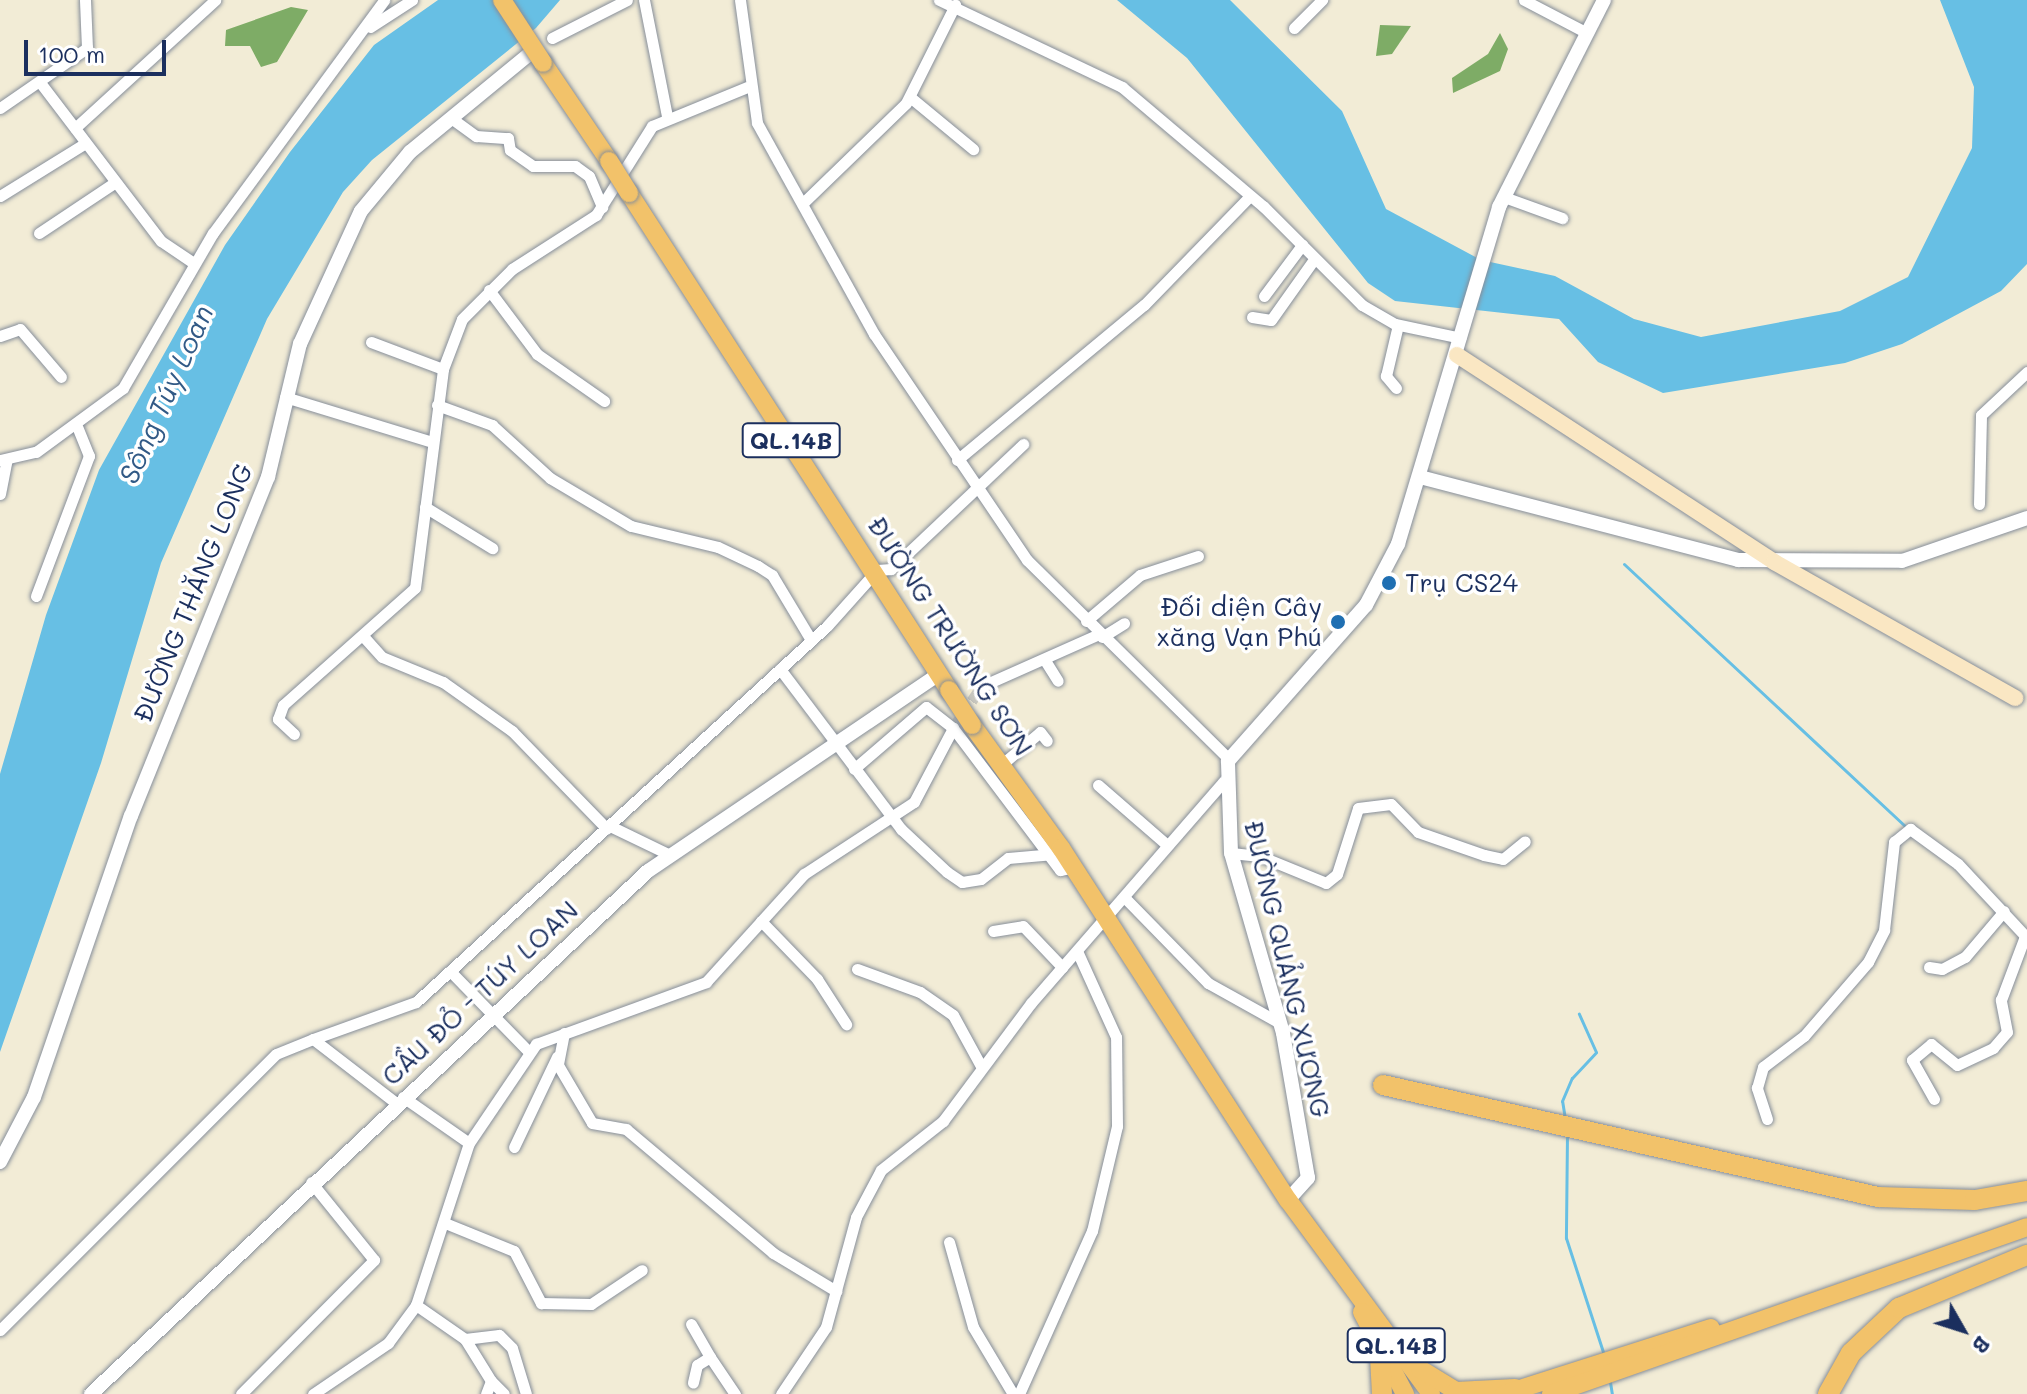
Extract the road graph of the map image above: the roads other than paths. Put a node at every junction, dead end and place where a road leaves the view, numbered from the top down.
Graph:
1 (85, 0) edge
2 (215, 0) edge
3 (384, 0) edge
4 (412, 0) edge
5 (502, 0) edge
6 (644, 0) edge
7 (740, 0) edge
8 (939, 0) edge
9 (1322, 0) edge
10 (1524, 0) edge
11 (1604, 0) edge
12 (622, 1) edge
13 (955, 5) junction
14 (370, 27) junction
15 (1294, 28) dead end
16 (1587, 33) junction
17 (552, 38) dead end
18 (536, 59) junction
19 (42, 85) junction
20 (747, 87) junction
21 (910, 97) junction
22 (0, 108) edge
23 (667, 116) junction
24 (451, 118) junction
25 (75, 128) junction
26 (84, 144) junction
27 (973, 149) dead end
28 (114, 183) junction
29 (0, 196) edge
30 (1250, 196) junction
31 (1504, 197) junction
32 (804, 202) junction
33 (602, 207) junction
34 (1562, 218) dead end
35 (39, 233) dead end
36 (1302, 245) junction
37 (1312, 262) junction
38 (194, 263) junction
39 (489, 290) junction
40 (1264, 296) dead end
41 (1252, 317) dead end
42 (1398, 325) junction
43 (0, 336) edge
44 (1461, 341) junction
45 (371, 342) dead end
46 (443, 369) junction
47 (2027, 372) edge
48 (61, 377) dead end
49 (1396, 388) dead end
50 (285, 397) junction
51 (604, 401) dead end
52 (437, 405) junction
53 (77, 427) junction
54 (432, 442) junction
55 (1023, 444) dead end
56 (957, 460) junction
57 (3, 461) edge
58 (1420, 477) junction
59 (974, 488) junction
60 (0, 494) edge
61 (1979, 504) dead end
62 (425, 507) junction
63 (2027, 518) edge
64 (492, 548) dead end
65 (1198, 556) dead end
66 (1774, 562) junction
67 (877, 570) junction
68 (36, 596) dead end
69 (1086, 621) junction
70 (1124, 623) dead end
71 (363, 636) junction
72 (1101, 636) junction
73 (811, 640) junction
74 (1046, 662) junction
75 (780, 669) junction
76 (1058, 681) dead end
77 (944, 682) junction
78 (982, 686) tunnel mouth
79 (2023, 701) edge
80 (953, 728) junction
81 (294, 734) dead end
82 (1047, 741) dead end
83 (834, 743) junction
84 (1229, 759) junction
85 (1001, 765) junction
86 (854, 769) junction
87 (1224, 781) junction
88 (1098, 785) dead end
89 (894, 819) junction
90 (608, 827) junction
91 (1525, 841) dead end
92 (1167, 845) junction
93 (1231, 853) junction
94 (1054, 854) junction
95 (670, 855) junction
96 (1074, 867) junction
97 (1125, 898) junction
98 (2004, 911) junction
99 (1107, 919) junction
100 (761, 921) junction
101 (993, 931) dead end
102 (2026, 937) edge
103 (1077, 951) junction
104 (1062, 967) junction
105 (1929, 967) dead end
106 (857, 969) dead end
107 (450, 971) junction
108 (490, 1016) junction
109 (1280, 1023) junction
110 (846, 1024) dead end
111 (564, 1033) junction
112 (313, 1039) junction
113 (529, 1052) junction
114 (559, 1053) junction
115 (982, 1068) junction
116 (1387, 1086) dead end
117 (1934, 1099) dead end
118 (399, 1100) junction
119 (1767, 1119) dead end
120 (469, 1143) junction
121 (514, 1147) dead end
122 (0, 1162) edge
123 (311, 1182) junction
124 (2027, 1191) edge
125 (1288, 1200) junction
126 (445, 1223) junction
127 (2027, 1227) edge
128 (949, 1242) dead end
129 (2027, 1255) edge
130 (642, 1270) dead end
131 (836, 1291) junction
132 (416, 1305) junction
133 (691, 1324) dead end
134 (0, 1330) edge
135 (465, 1339) junction
136 (1388, 1351) junction
137 (710, 1357) junction
138 (491, 1381) junction
139 (693, 1383) dead end
140 (1552, 1387) edge
141 (91, 1394) edge
142 (241, 1394) edge
143 (313, 1394) edge
144 (486, 1394) edge
145 (504, 1394) edge
146 (526, 1394) edge
147 (735, 1394) edge
148 (781, 1394) edge
149 (1013, 1394) edge
150 (1019, 1394) edge
151 (1382, 1394) edge
152 (1405, 1394) edge
153 (1431, 1394) edge
154 (1504, 1394) edge
155 (1828, 1394) edge

1 - 19 street
2 - 25 street
3 - 14 street
4 - 14 street
5 - 18 highway, ĐƯỜNG TRƯỜNG SƠN / QL.14B, bridge
6 - 23 street
7 - 20 street
8 - 13 street
9 - 15 street
10 - 16 street
11 - 16 street
12 - 17 street
13 - 21 street
13 - 30 street
14 - 38 street
16 - 31 street
18 - 24 street, ĐƯỜNG THĂNG LONG
18 - 67 highway, ĐƯỜNG TRƯỜNG SƠN / QL.14B, bridge
19 - 22 street
19 - 25 street
20 - 23 street
20 - 32 street
21 - 27 street
21 - 32 street
23 - 33 street
24 - 33 street
24 - 50 street, ĐƯỜNG THĂNG LONG
25 - 26 street
26 - 28 street
26 - 29 street
28 - 35 street
28 - 38 street
30 - 36 street
30 - 56 street
31 - 34 street
31 - 44 street, ĐƯỜNG QUẢNG XƯƠNG
32 - 56 street
33 - 39 street
36 - 37 street
36 - 40 street
37 - 41 street
37 - 42 street
38 - 53 street
39 - 46 street
39 - 51 street
42 - 44 street
42 - 49 street
43 - 48 street
44 - 58 street, ĐƯỜNG QUẢNG XƯƠNG
44 - 66 main road
45 - 46 street
46 - 52 street
47 - 61 street
50 - 54 street
50 - 122 street, ĐƯỜNG THĂNG LONG
52 - 54 street
52 - 73 street
53 - 57 street
53 - 68 street
54 - 62 street
55 - 59 street
56 - 59 street
57 - 60 street
58 - 66 street
58 - 84 street, ĐƯỜNG QUẢNG XƯƠNG
59 - 67 street
59 - 69 street
62 - 64 street
62 - 71 street
63 - 66 street
65 - 69 street
66 - 79 main road
67 - 73 street
67 - 77 highway, ĐƯỜNG TRƯỜNG SƠN / QL.14B
69 - 72 street
70 - 72 street
71 - 81 street
71 - 90 street
72 - 74 street
72 - 84 street
73 - 75 street
74 - 76 street
74 - 78 street
75 - 83 street
75 - 90 street
77 - 83 street, CẦU ĐỎ - TÚY LOAN
77 - 85 highway, ĐƯỜNG TRƯỜNG SƠN / QL.14B, bridge
80 - 86 street
80 - 89 street
80 - 94 street
82 - 85 street
83 - 86 street
83 - 95 street, CẦU ĐỎ - TÚY LOAN
84 - 87 street, ĐƯỜNG QUẢNG XƯƠNG
85 - 96 highway, ĐƯỜNG TRƯỜNG SƠN / QL.14B
86 - 89 street
87 - 92 street
87 - 93 street, ĐƯỜNG QUẢNG XƯƠNG
88 - 92 street
89 - 94 street
89 - 100 street
90 - 95 street
90 - 107 street
91 - 93 street
92 - 97 street
93 - 109 street, ĐƯỜNG QUẢNG XƯƠNG
94 - 96 street
95 - 108 street, CẦU ĐỎ - TÚY LOAN
96 - 99 highway, ĐƯỜNG TRƯỜNG SƠN / QL.14B
97 - 99 street
97 - 109 street
98 - 102 street
98 - 105 street
98 - 119 street
99 - 103 street
99 - 125 highway, ĐƯỜNG TRƯỜNG SƠN / QL.14B
100 - 110 street
100 - 111 street
101 - 104 street
102 - 117 street
103 - 104 street
103 - 150 street
104 - 115 street
106 - 115 street
107 - 108 street
107 - 112 street
108 - 113 street
108 - 118 street, CẦU ĐỎ - TÚY LOAN
109 - 125 street, ĐƯỜNG QUẢNG XƯƠNG
111 - 113 street
111 - 114 street
112 - 118 street
112 - 134 street
113 - 120 street
114 - 121 street
114 - 131 street
115 - 131 street
116 - 124 highway
118 - 120 street
118 - 123 street, CẦU ĐỎ - TÚY LOAN
120 - 126 street
123 - 141 street, CẦU ĐỎ - TÚY LOAN
123 - 142 street
125 - 136 highway, ĐƯỜNG TRƯỜNG SƠN / QL.14B
126 - 130 street
126 - 132 street
127 - 140 highway
128 - 149 street
129 - 155 highway
131 - 148 street
132 - 135 street
132 - 143 street
133 - 137 street
135 - 138 street
135 - 146 street
136 - 140 highway
136 - 151 highway
136 - 152 highway, ĐƯỜNG TRƯỜNG SƠN / QL.14B
136 - 153 highway, ĐƯỜNG TRƯỜNG SƠN / QL.14B
137 - 139 street
137 - 147 street
138 - 144 street
138 - 145 street
140 - 154 highway

